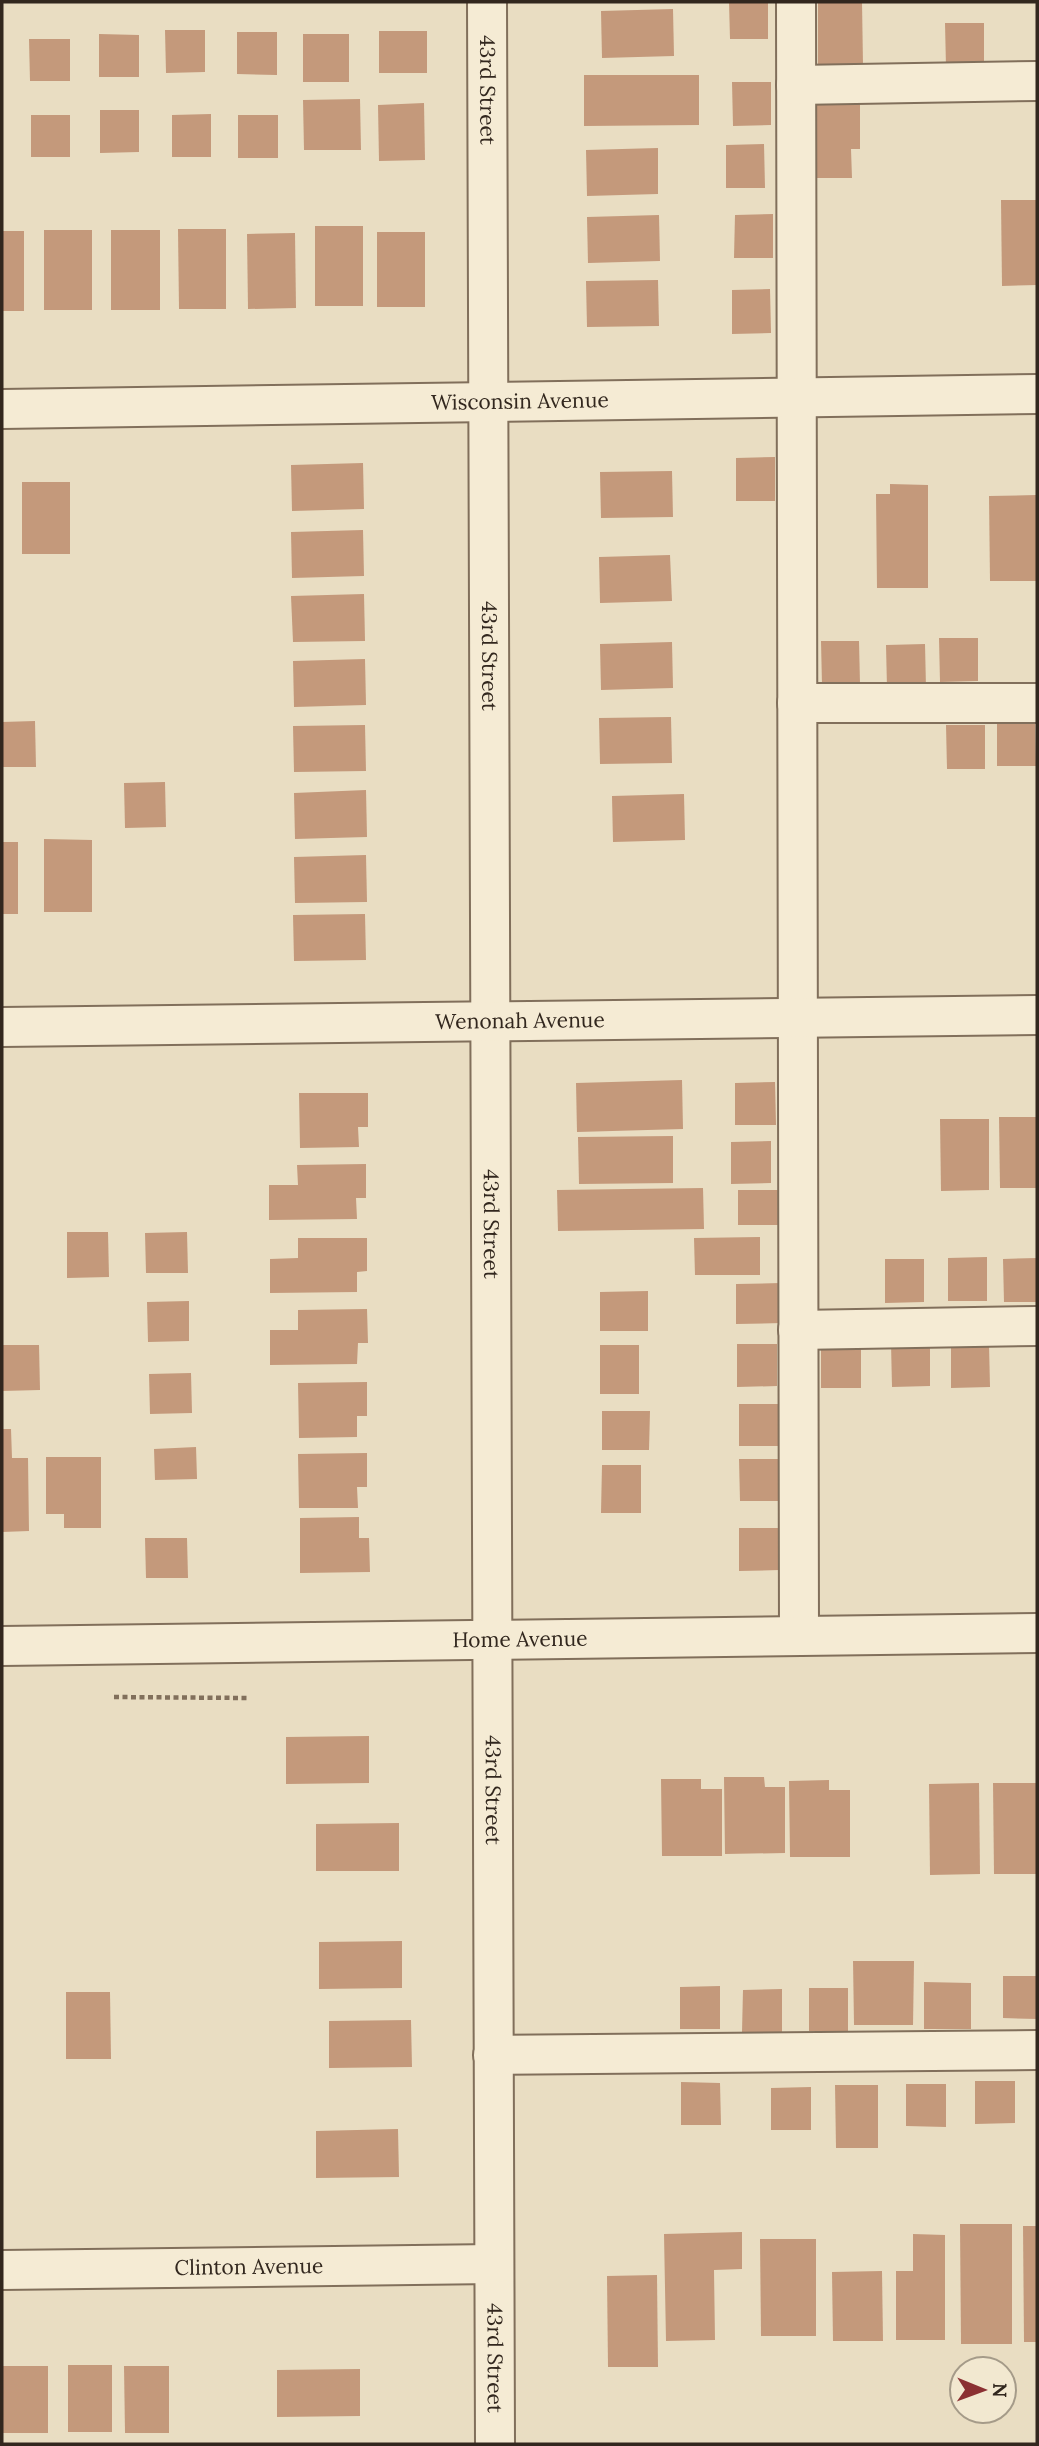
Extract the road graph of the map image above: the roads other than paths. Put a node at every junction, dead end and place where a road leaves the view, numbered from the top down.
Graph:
1 (486, 2) edge
2 (796, 2) edge
3 (1037, 80) edge
4 (796, 85) junction
5 (1037, 394) edge
6 (797, 397) junction
7 (488, 402) junction
8 (2, 409) edge
9 (797, 703) junction
10 (1037, 703) edge
11 (1037, 1015) edge
12 (798, 1018) junction
13 (490, 1022) junction
14 (2, 1027) edge
15 (1037, 1326) edge
16 (798, 1330) junction
17 (1037, 1633) edge
18 (799, 1636) junction
19 (492, 1640) junction
20 (2, 1646) edge
21 (1037, 2050) edge
22 (494, 2055) junction
23 (494, 2264) junction
24 (2, 2270) edge
25 (495, 2444) edge

1 - 7 street, 43rd Street
2 - 4 street
3 - 4 street
4 - 6 street
5 - 6 street, Wisconsin Avenue
6 - 7 street, Wisconsin Avenue
6 - 9 street
7 - 8 street, Wisconsin Avenue
7 - 13 street, 43rd Street
9 - 10 street
9 - 12 street
11 - 12 street, Wenonah Avenue
12 - 13 street, Wenonah Avenue
12 - 16 street
13 - 14 street, Wenonah Avenue
13 - 19 street, 43rd Street
15 - 16 street
16 - 18 street
17 - 18 street, Home Avenue
18 - 19 street, Home Avenue
19 - 20 street, Home Avenue
19 - 22 street, 43rd Street
21 - 22 street
22 - 23 street, 43rd Street
23 - 24 street, Clinton Avenue
23 - 25 street, 43rd Street

